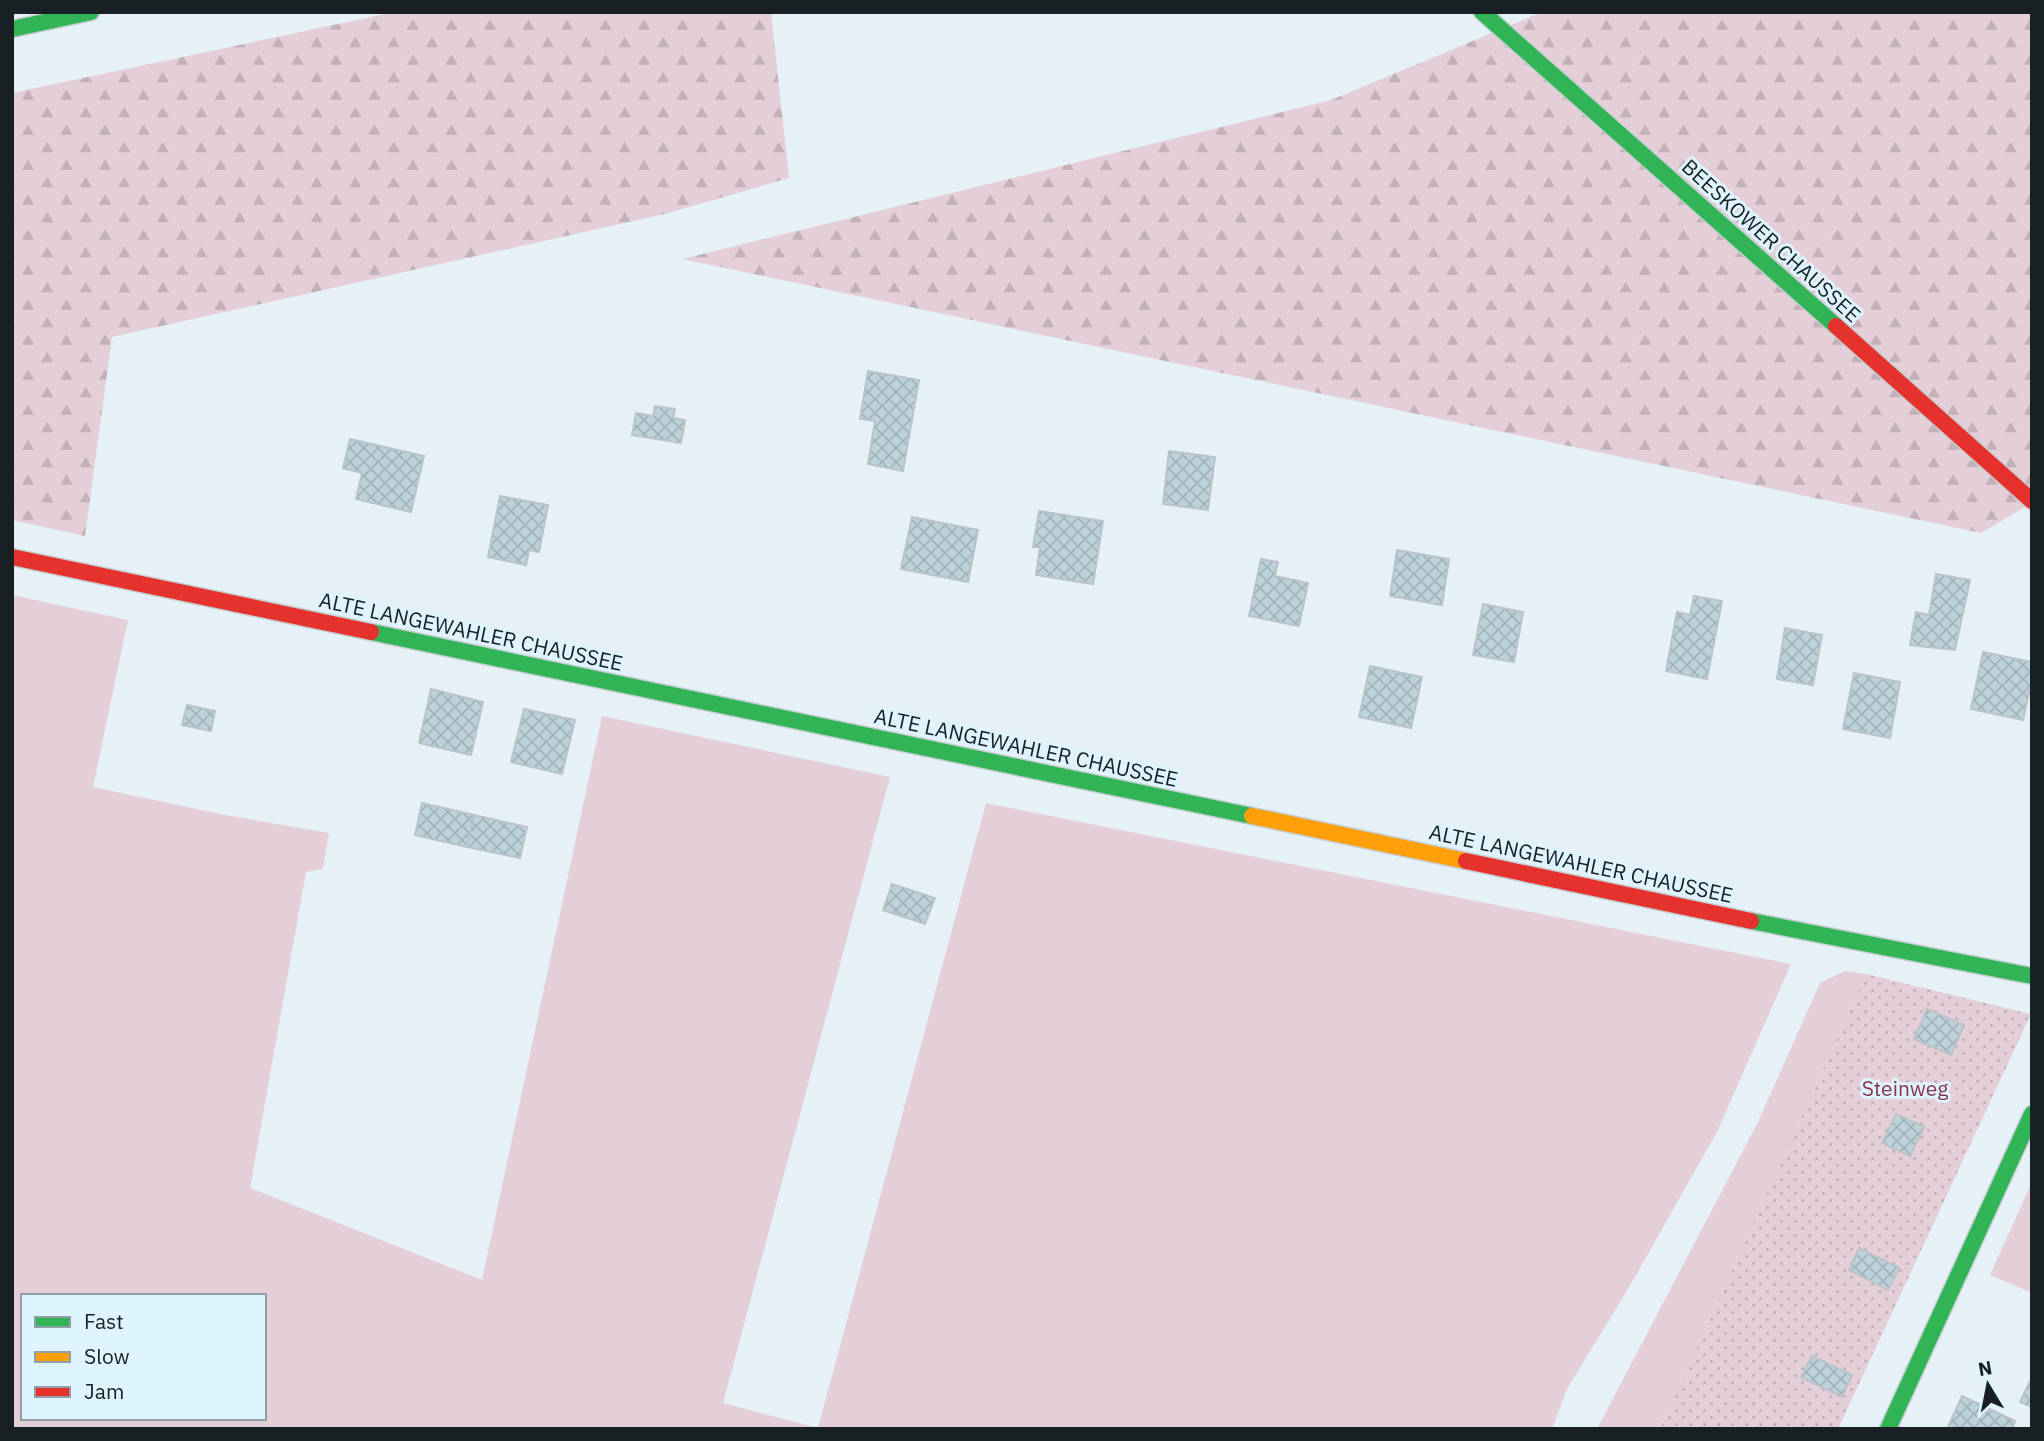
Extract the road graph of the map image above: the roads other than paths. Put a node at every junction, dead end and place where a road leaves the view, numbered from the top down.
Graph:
1 (91, 12) edge
2 (1482, 12) edge
3 (12, 29) edge
4 (2032, 501) edge
5 (12, 557) edge
6 (2032, 976) edge
7 (2032, 1114) edge
8 (1888, 1429) edge

1 - 3 main road
2 - 4 main road, BEESKOWER CHAUSSEE
5 - 6 main road, ALTE LANGEWAHLER CHAUSSEE
7 - 8 main road

